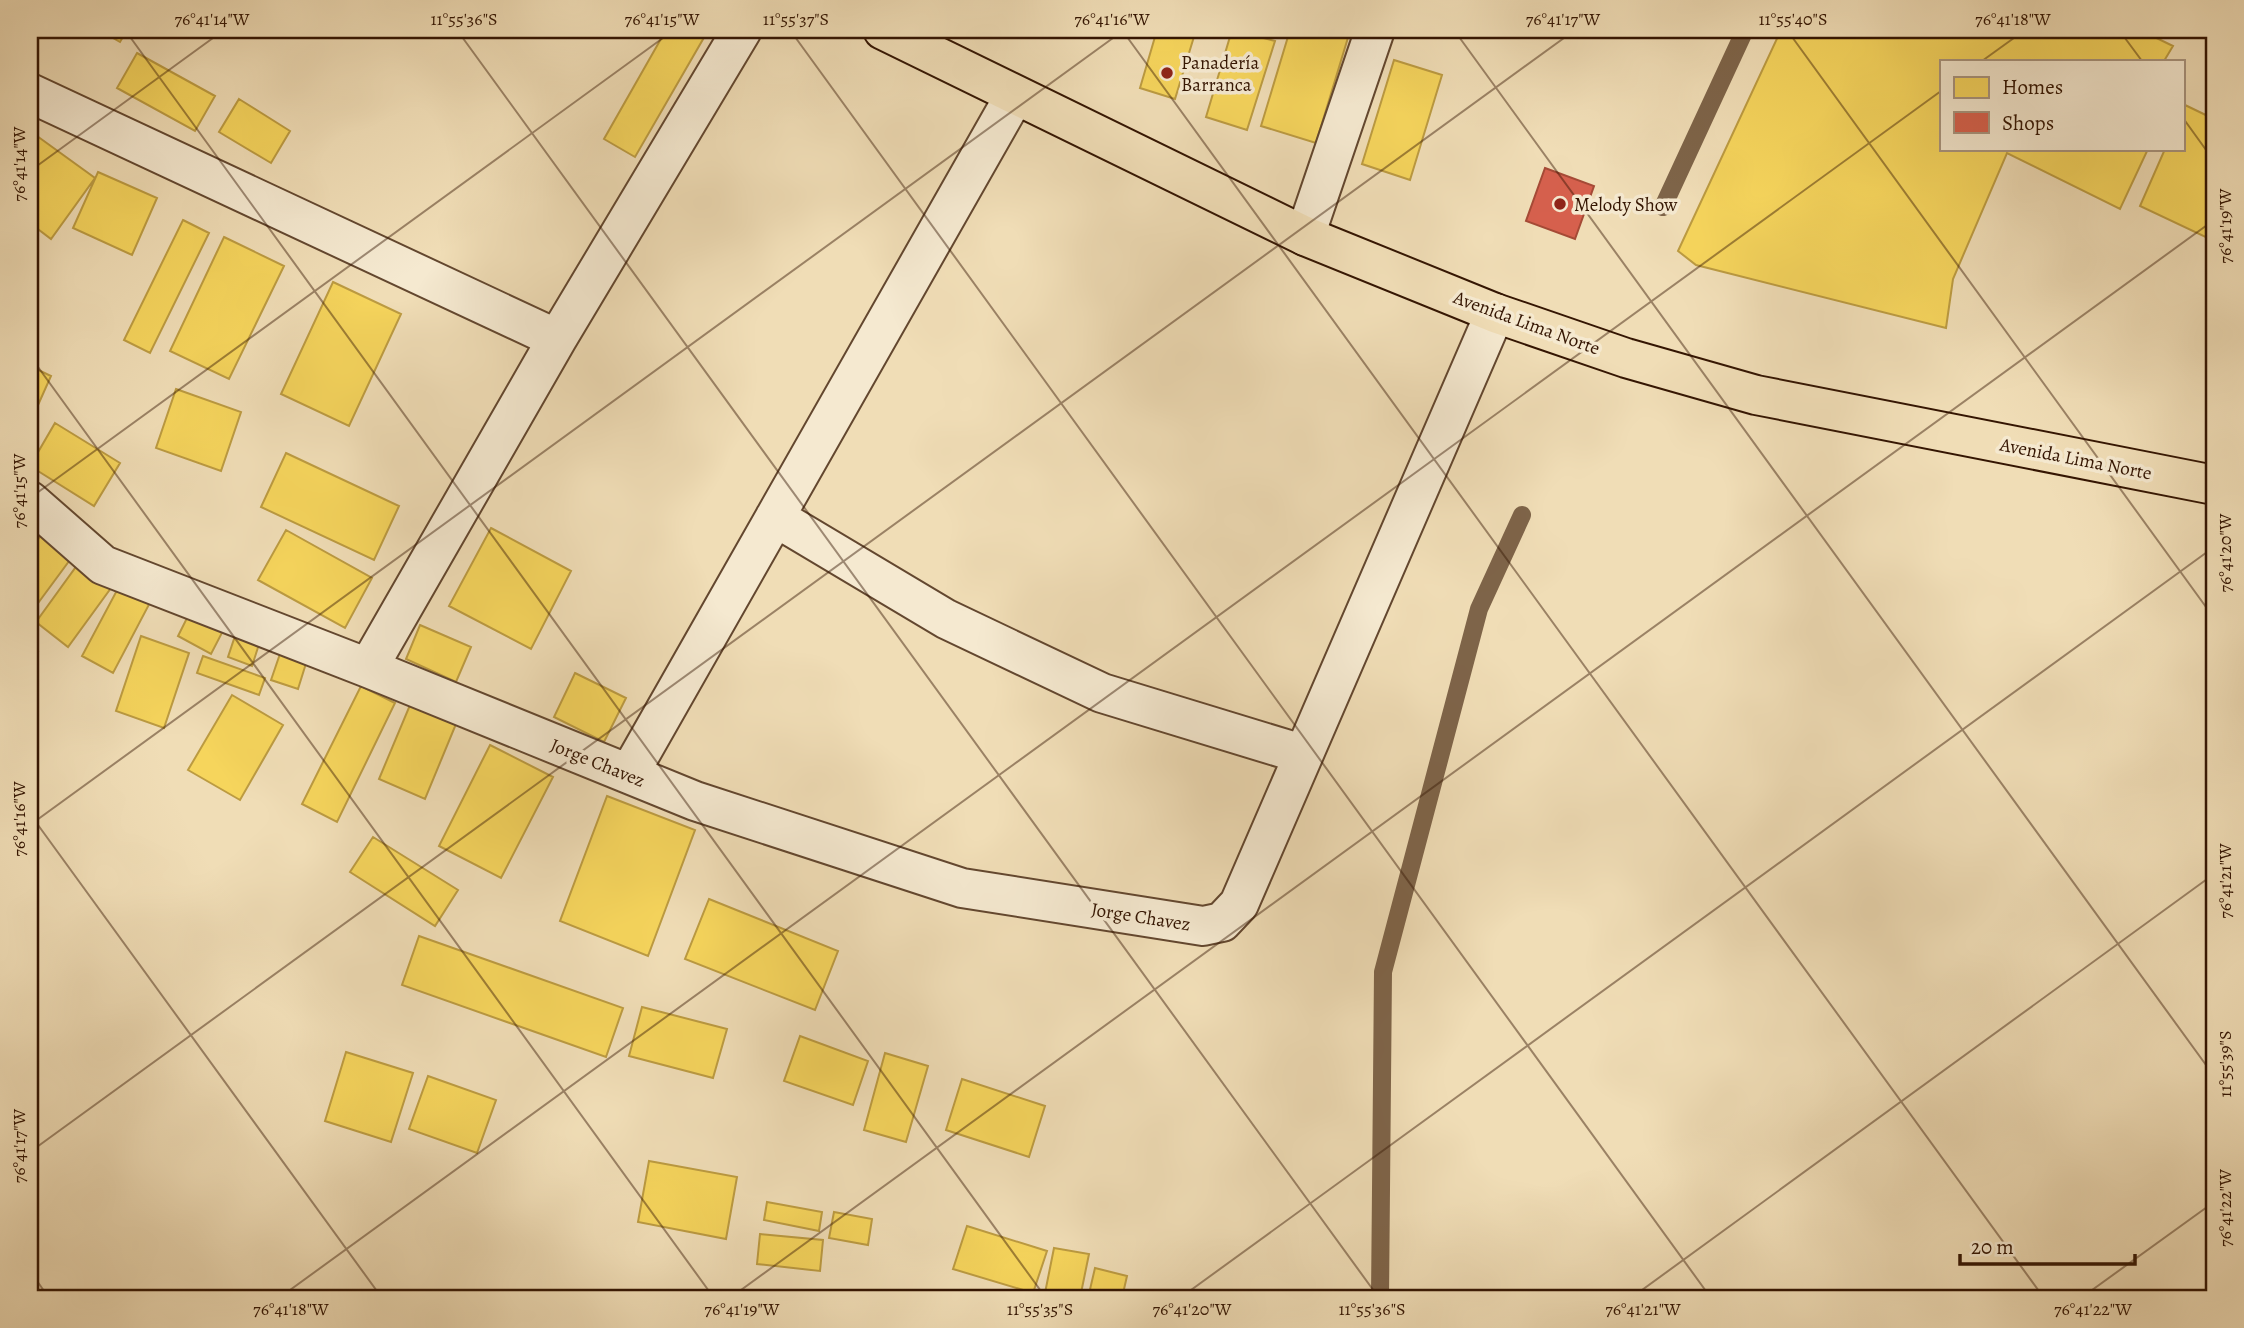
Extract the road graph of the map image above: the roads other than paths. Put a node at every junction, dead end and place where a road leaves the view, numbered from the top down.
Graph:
1 (742, 30) edge
2 (1375, 30) edge
3 (895, 33) edge
4 (30, 93) edge
5 (1015, 95) junction
6 (1305, 236) junction
7 (1494, 313) junction
8 (557, 339) junction
9 (2214, 485) edge
10 (30, 501) edge
11 (775, 517) junction
12 (368, 668) junction
13 (1302, 754) junction
14 (629, 774) junction

1 - 8 street
2 - 6 street
3 - 5 highway, Avenida Lima Norte
4 - 8 street
5 - 6 highway, Avenida Lima Norte
5 - 11 street
6 - 7 highway, Avenida Lima Norte
7 - 9 highway, Avenida Lima Norte
7 - 13 street
8 - 12 street
10 - 12 street, Jorge Chavez
11 - 13 street
11 - 14 street
12 - 14 street, Jorge Chavez
13 - 14 street, Jorge Chavez

